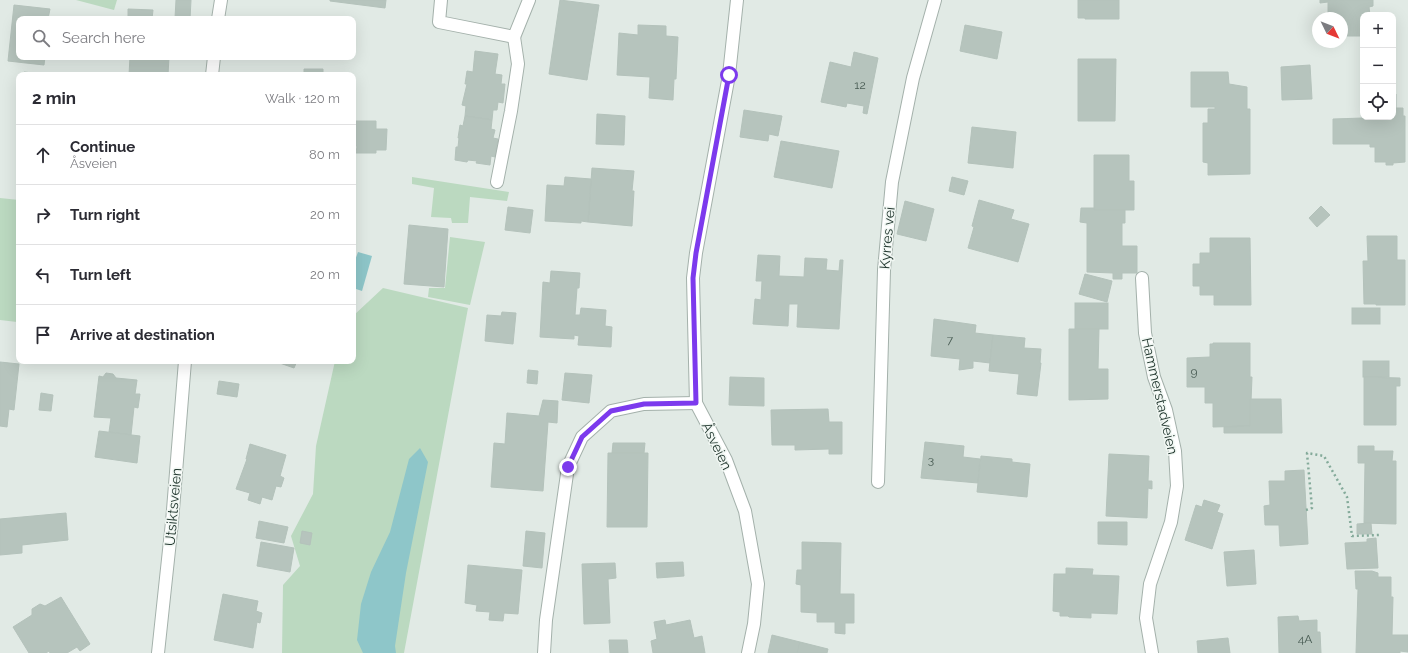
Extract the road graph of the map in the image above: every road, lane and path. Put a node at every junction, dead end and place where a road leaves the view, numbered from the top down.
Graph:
1 (221, 0) edge
2 (441, 0) edge
3 (529, 0) edge
4 (737, 0) edge
5 (935, 0) edge
6 (218, 16) edge
7 (514, 37) junction
8 (214, 60) edge
9 (212, 72) edge
10 (497, 182) dead end
11 (1142, 278) dead end
12 (185, 364) edge
13 (696, 403) junction
14 (878, 482) dead end
15 (1306, 510) dead end
16 (1379, 535) dead end
17 (158, 653) edge
18 (544, 653) edge
19 (748, 653) edge
20 (1152, 653) edge

1 - 6 street
2 - 7 street
3 - 7 street
4 - 13 street, Åsveien
5 - 14 street, Kyrres vei
7 - 10 street
8 - 9 street
11 - 20 street, Hammerstadveien
12 - 17 street, Utsiktsveien
13 - 18 street
13 - 19 street, Åsveien
15 - 16 path

